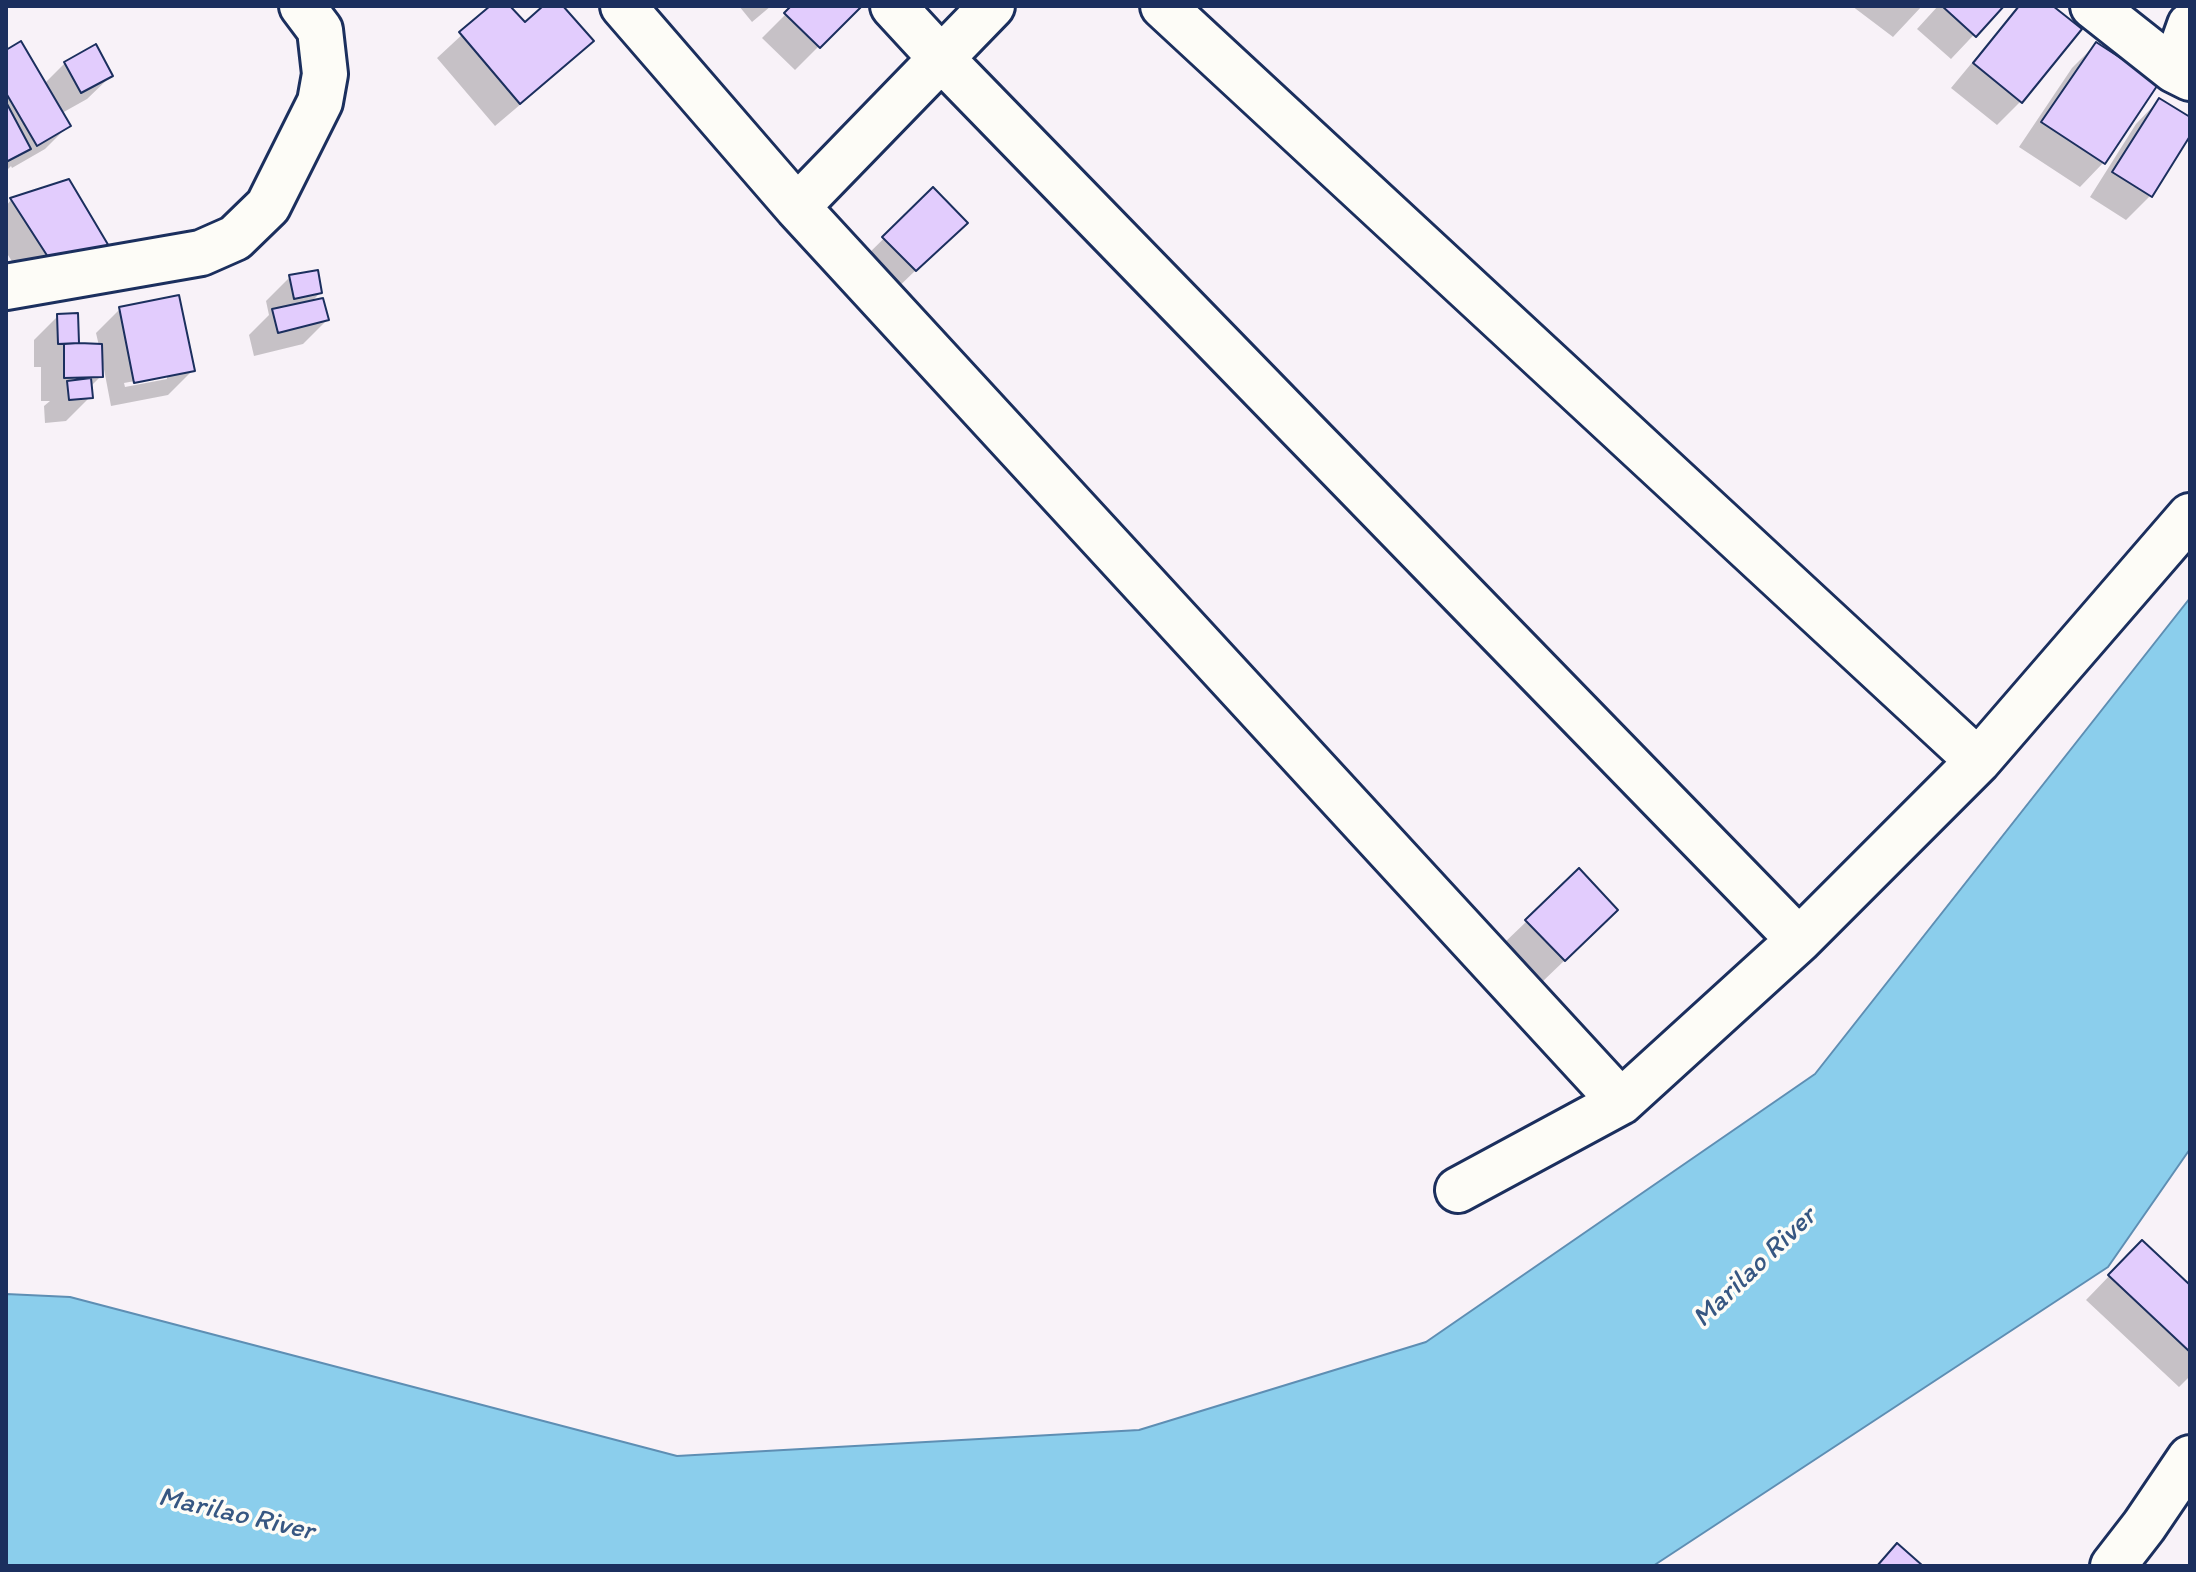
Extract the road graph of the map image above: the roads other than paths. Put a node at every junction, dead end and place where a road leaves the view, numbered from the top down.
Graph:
1 (302, 6) edge
2 (623, 6) edge
3 (893, 6) edge
4 (992, 6) edge
5 (1163, 6) edge
6 (2093, 6) edge
7 (2190, 25) edge
8 (940, 57) junction
9 (2182, 74) edge
10 (797, 207) junction
11 (6, 287) edge
12 (2190, 516) edge
13 (1978, 761) junction
14 (1799, 940) junction
15 (1621, 1102) junction
16 (1458, 1190) dead end
17 (2190, 1458) edge
18 (2113, 1566) edge

1 - 11 street
2 - 10 street
3 - 8 street
4 - 8 street
5 - 13 street
6 - 9 street
7 - 9 street
8 - 10 street
8 - 14 street
10 - 15 street
12 - 13 street
13 - 14 street
14 - 15 street
15 - 16 street
17 - 18 street

